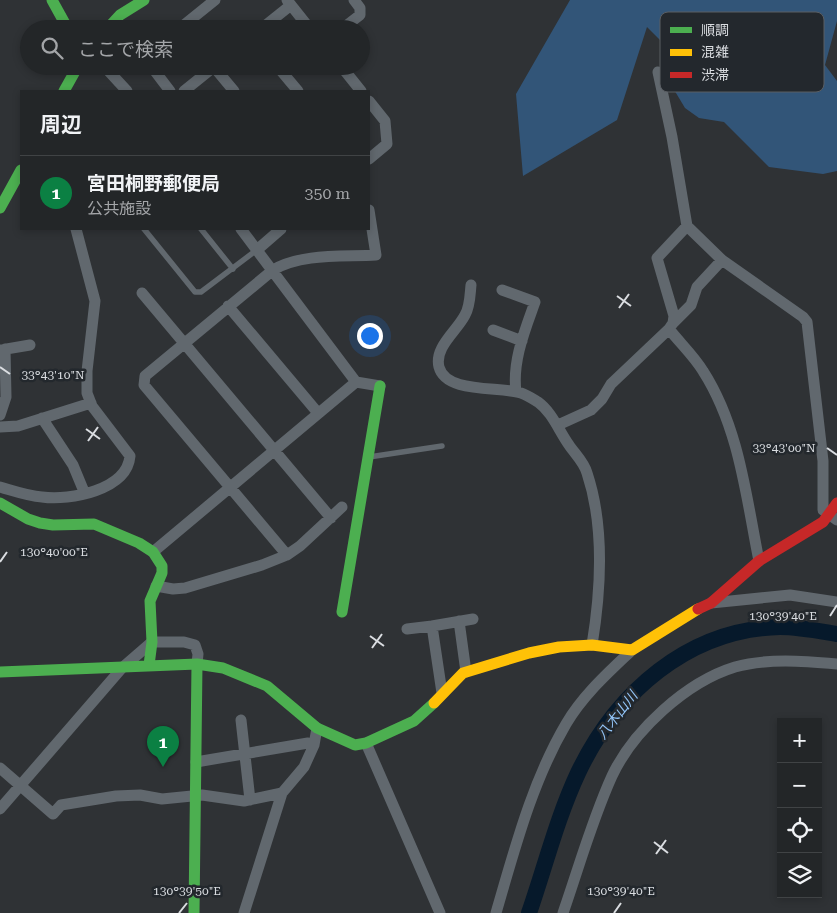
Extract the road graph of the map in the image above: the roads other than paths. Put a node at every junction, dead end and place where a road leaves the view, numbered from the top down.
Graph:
1 (52, 0) edge
2 (144, 0) edge
3 (215, 0) edge
4 (354, 0) edge
5 (289, 2) edge
6 (63, 20) edge
7 (115, 20) edge
8 (190, 20) edge
9 (270, 20) edge
10 (303, 20) edge
11 (354, 20) edge
12 (658, 72) dead end
13 (73, 75) edge
14 (112, 75) edge
15 (158, 75) edge
16 (203, 75) edge
17 (221, 75) edge
18 (285, 75) edge
19 (348, 75) edge
20 (660, 81) edge
21 (65, 90) edge
22 (126, 90) edge
23 (169, 90) edge
24 (185, 90) edge
25 (233, 90) edge
26 (297, 90) edge
27 (360, 90) edge
28 (662, 92) edge
29 (370, 102) edge
30 (370, 158) edge
31 (20, 172) edge
32 (0, 208) edge
33 (370, 217) edge
34 (686, 226) junction
35 (76, 230) edge
36 (145, 230) edge
37 (202, 230) edge
38 (242, 230) edge
39 (281, 230) edge
40 (258, 249) junction
41 (722, 260) junction
42 (233, 269) junction
43 (273, 270) junction
44 (472, 286) dead end
45 (502, 290) dead end
46 (142, 293) dead end
47 (228, 306) junction
48 (671, 326) junction
49 (493, 330) dead end
50 (522, 341) junction
51 (184, 344) junction
52 (30, 345) dead end
53 (3, 349) edge
54 (356, 382) junction
55 (516, 392) junction
56 (92, 404) junction
57 (318, 413) junction
58 (0, 416) edge
59 (42, 418) junction
60 (558, 425) junction
61 (0, 427) edge
62 (442, 446) dead end
63 (275, 451) junction
64 (367, 457) junction
65 (0, 487) edge
66 (230, 488) junction
67 (84, 494) junction
68 (0, 502) edge
69 (837, 503) edge
70 (342, 507) dead end
71 (331, 518) junction
72 (834, 518) edge
73 (153, 552) junction
74 (287, 554) junction
75 (759, 561) junction
76 (156, 586) junction
77 (837, 602) edge
78 (711, 603) junction
79 (342, 612) dead end
80 (473, 619) dead end
81 (460, 621) junction
82 (432, 626) junction
83 (407, 629) dead end
84 (152, 642) junction
85 (592, 645) junction
86 (632, 650) junction
87 (197, 664) junction
88 (837, 664) edge
89 (149, 665) junction
90 (122, 668) junction
91 (0, 672) edge
92 (466, 672) junction
93 (442, 693) junction
94 (241, 720) dead end
95 (317, 728) junction
96 (366, 743) junction
97 (314, 744) junction
98 (245, 755) junction
99 (196, 762) junction
100 (0, 768) edge
101 (20, 786) junction
102 (282, 793) junction
103 (196, 795) junction
104 (250, 800) junction
105 (0, 809) edge
106 (194, 913) edge
107 (244, 913) edge
108 (440, 913) edge
109 (496, 913) edge
110 (563, 913) edge

1 - 6 street
2 - 7 street
3 - 8 street
4 - 11 street
5 - 9 street
5 - 10 street
12 - 20 street
13 - 21 street
14 - 22 street
15 - 23 street
16 - 24 street
17 - 25 street
18 - 26 street
19 - 27 street
28 - 34 street
29 - 30 street
31 - 32 street
33 - 43 street
34 - 41 street
34 - 48 street
35 - 56 street
36 - 42 lane
37 - 42 lane
38 - 40 street
39 - 40 street
40 - 42 lane
40 - 43 street
41 - 48 street
41 - 72 street
43 - 47 street
43 - 54 street
44 - 55 street
45 - 50 street
46 - 51 street
47 - 51 street
47 - 57 street
48 - 60 street
48 - 75 street
49 - 50 street
50 - 55 street
51 - 63 street
51 - 66 street
52 - 53 street
53 - 58 street
54 - 57 street
54 - 64 street
55 - 60 street
56 - 59 street
56 - 67 street
57 - 63 street
59 - 61 street
59 - 67 street
60 - 85 street
62 - 64 lane
63 - 66 street
63 - 71 street
64 - 79 street
65 - 67 street
66 - 73 street
66 - 74 street
68 - 73 street
69 - 72 street
70 - 71 street
71 - 74 street
72 - 75 street
73 - 76 street
74 - 76 street
75 - 78 street
76 - 84 street
77 - 78 street
78 - 86 street
80 - 81 street
81 - 82 street
81 - 92 street
82 - 83 street
82 - 93 street
84 - 87 street
84 - 89 street
84 - 90 street
85 - 86 street
85 - 92 street
86 - 109 street
87 - 89 street
87 - 95 street
87 - 99 street
88 - 110 street
89 - 90 street
90 - 91 street
90 - 101 street
92 - 93 street
93 - 96 street
94 - 98 street
95 - 96 street
95 - 97 street
96 - 108 street
97 - 98 street
97 - 102 street
98 - 99 street
98 - 104 street
99 - 103 street
100 - 101 street
101 - 103 street
101 - 105 street
102 - 104 street
102 - 107 street
103 - 104 street
103 - 106 street

